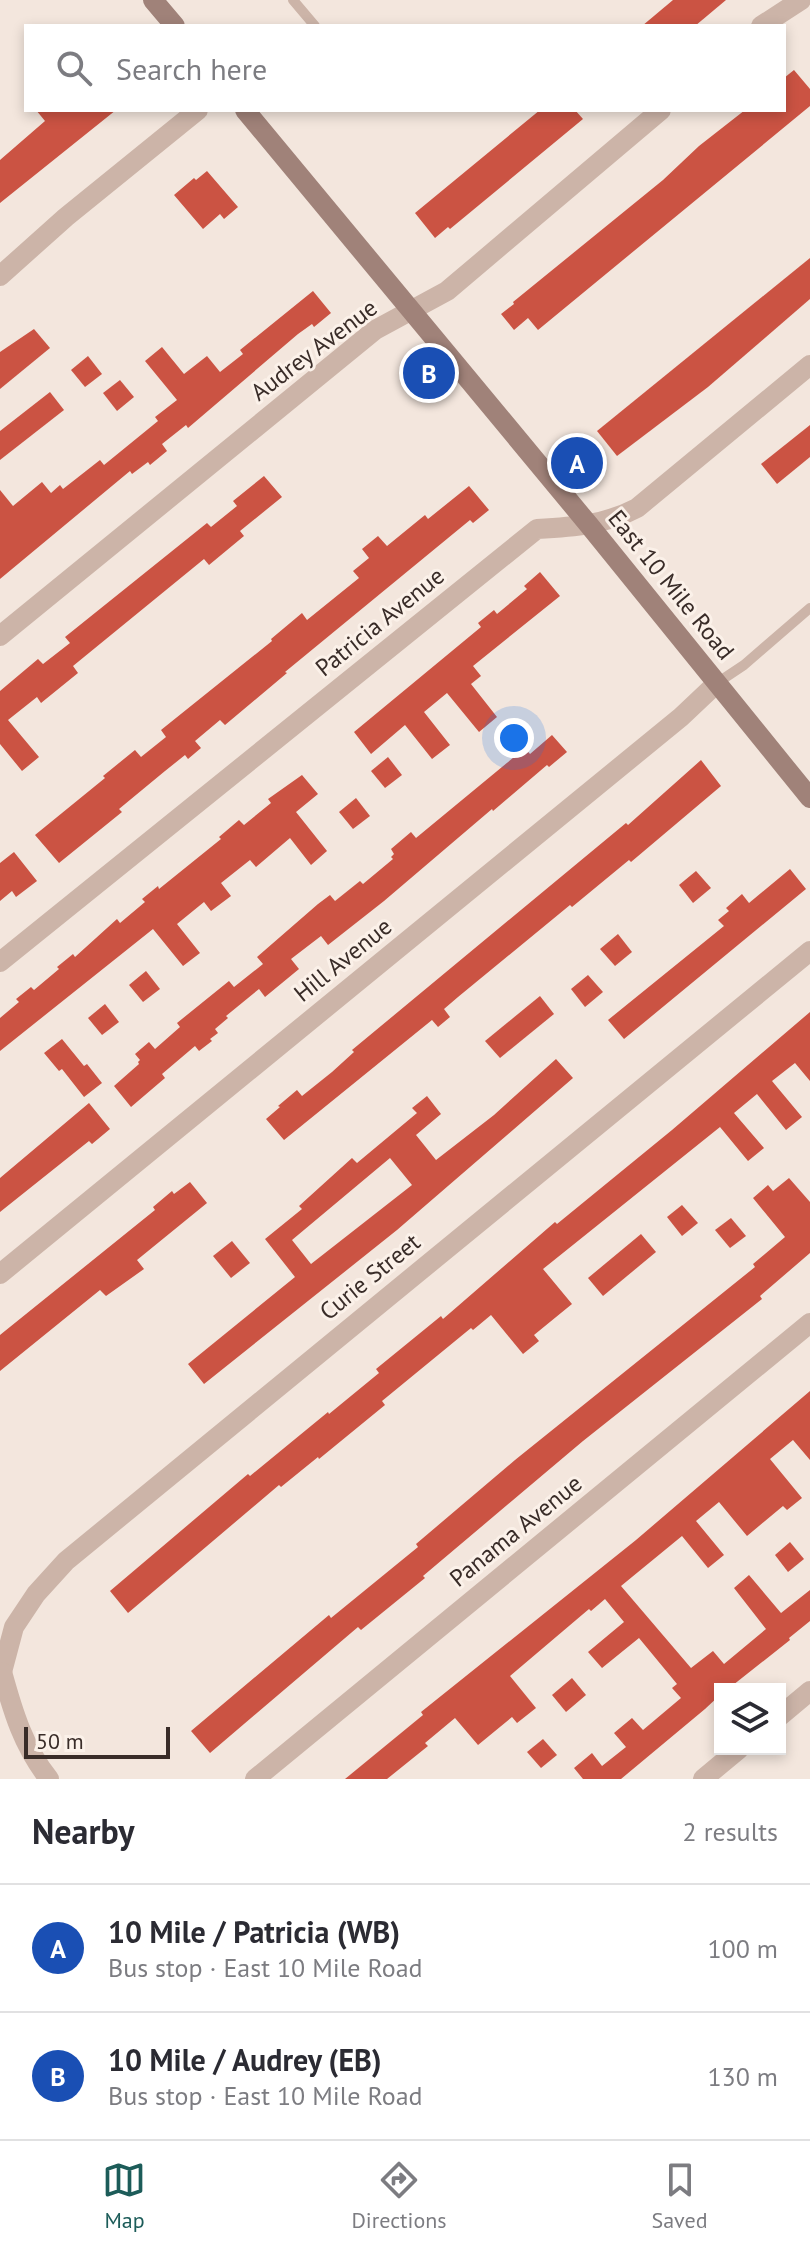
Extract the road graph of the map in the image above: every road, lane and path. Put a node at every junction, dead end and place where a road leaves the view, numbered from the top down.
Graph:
1 (293, 0) edge
2 (801, 0) edge
3 (158, 2) edge
4 (174, 24) edge
5 (313, 24) edge
6 (764, 24) edge
7 (196, 112) edge
8 (247, 112) edge
9 (659, 112) edge
10 (0, 276) edge
11 (412, 311) junction
12 (810, 365) edge
13 (589, 525) junction
14 (810, 608) edge
15 (0, 636) edge
16 (717, 683) junction
17 (810, 798) edge
18 (810, 951) edge
19 (0, 962) edge
20 (0, 1274) edge
21 (810, 1323) edge
22 (1, 1672) edge
23 (810, 1691) edge
24 (786, 1711) edge
25 (732, 1755) edge
26 (49, 1779) edge
27 (255, 1779) edge
28 (703, 1779) edge

1 - 5 lane
2 - 6 street
3 - 4 main road
7 - 10 street
8 - 11 main road, East 10 Mile Road
9 - 11 street, Audrey Avenue
11 - 13 main road, East 10 Mile Road
11 - 15 street, Audrey Avenue
12 - 13 street, Patricia Avenue
13 - 16 main road, East 10 Mile Road
13 - 19 street, Patricia Avenue
14 - 16 lane
16 - 17 main road, East 10 Mile Road
16 - 20 street, Hill Avenue
18 - 22 street, Curie Street
21 - 27 street, Panama Avenue
22 - 26 street
23 - 24 street
25 - 28 street

